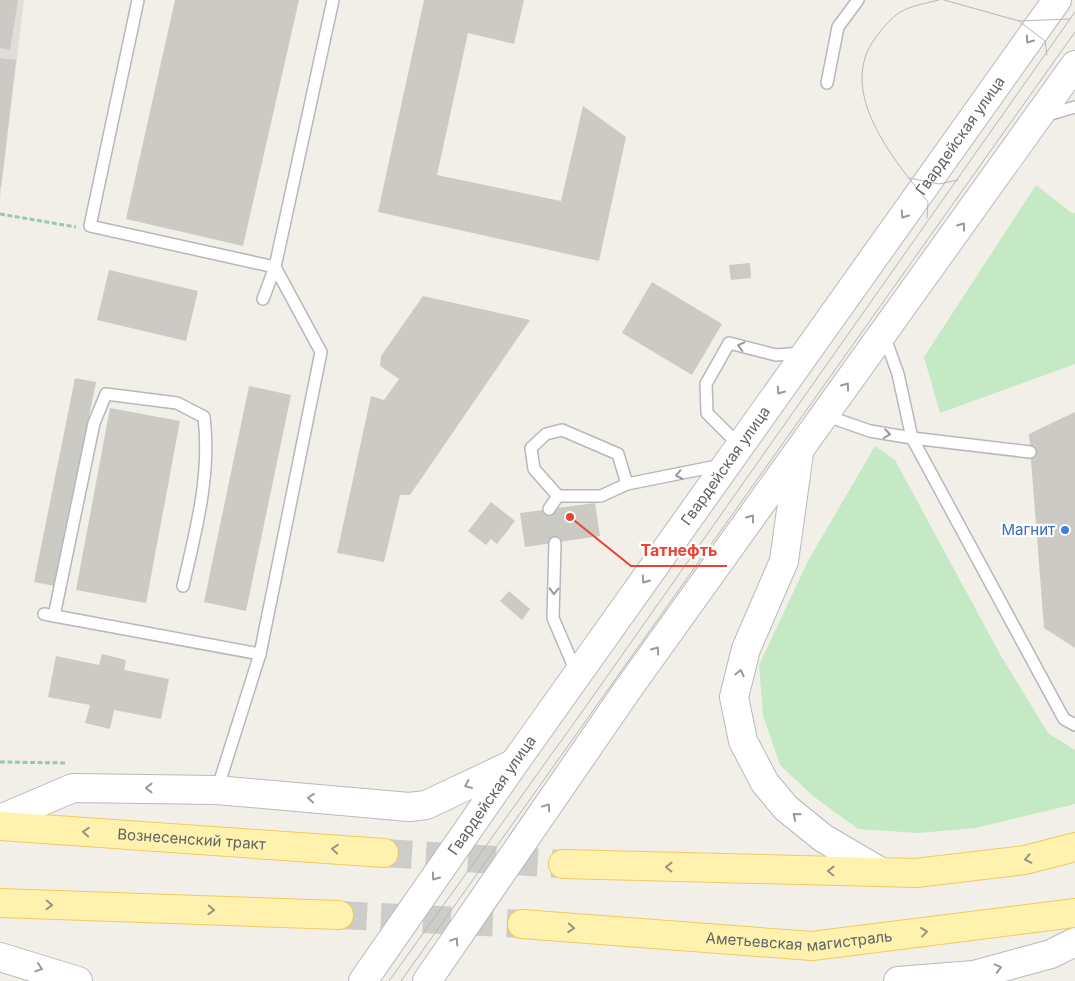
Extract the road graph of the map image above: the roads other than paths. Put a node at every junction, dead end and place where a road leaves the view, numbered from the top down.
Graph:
1 (138, 0) edge
2 (333, 0) edge
3 (858, 0) edge
4 (1057, 0) edge
5 (1075, 65) edge
6 (828, 83) dead end
7 (1075, 107) edge
8 (1040, 117) junction
9 (276, 267) junction
10 (263, 299) dead end
11 (884, 334) junction
12 (806, 353) junction
13 (824, 415) junction
14 (912, 438) junction
15 (799, 450) junction
16 (1030, 452) dead end
17 (733, 456) junction
18 (627, 484) junction
19 (558, 496) junction
20 (549, 509) dead end
21 (555, 542) dead end
22 (183, 586) dead end
23 (260, 654) junction
24 (578, 676) junction
25 (1075, 725) edge
26 (513, 765) junction
27 (217, 790) junction
28 (0, 819) edge
29 (0, 826) edge
30 (1075, 847) edge
31 (384, 853) tunnel mouth
32 (563, 864) tunnel mouth
33 (881, 872) junction
34 (0, 903) edge
35 (1075, 913) edge
36 (339, 915) tunnel mouth
37 (522, 924) tunnel mouth
38 (1075, 942) edge
39 (0, 957) edge
40 (78, 981) edge
41 (362, 981) edge
42 (427, 981) edge
43 (898, 981) edge

1 - 9 lane
2 - 9 lane
3 - 6 lane
4 -> 12 main road, Гвардейская улица
5 - 8 main road
7 - 8 lane
11 -> 8 main road
9 - 10 lane
9 - 23 lane
13 -> 11 main road
11 - 14 lane
12 -> 17 main road, Гвардейская улица
12 -> 17 lane
13 -> 14 lane
13 - 15 main road
14 - 16 lane
14 - 25 lane
33 -> 15 main road
42 -> 15 main road
17 -> 18 lane
17 -> 24 main road, Гвардейская улица
18 - 19 lane
18 - 19 lane
19 - 20 lane
21 -> 24 lane
22 - 23 lane
23 - 27 lane
24 - 26 main road, Гвардейская улица
26 -> 27 main road
26 -> 41 main road, Гвардейская улица
27 -> 28 main road
31 -> 29 main road, Вознесенский тракт
30 -> 33 main road
33 -> 32 main road
34 -> 36 main road
37 -> 35 main road, Аметьевская магистраль
43 -> 38 main road
39 -> 40 main road

